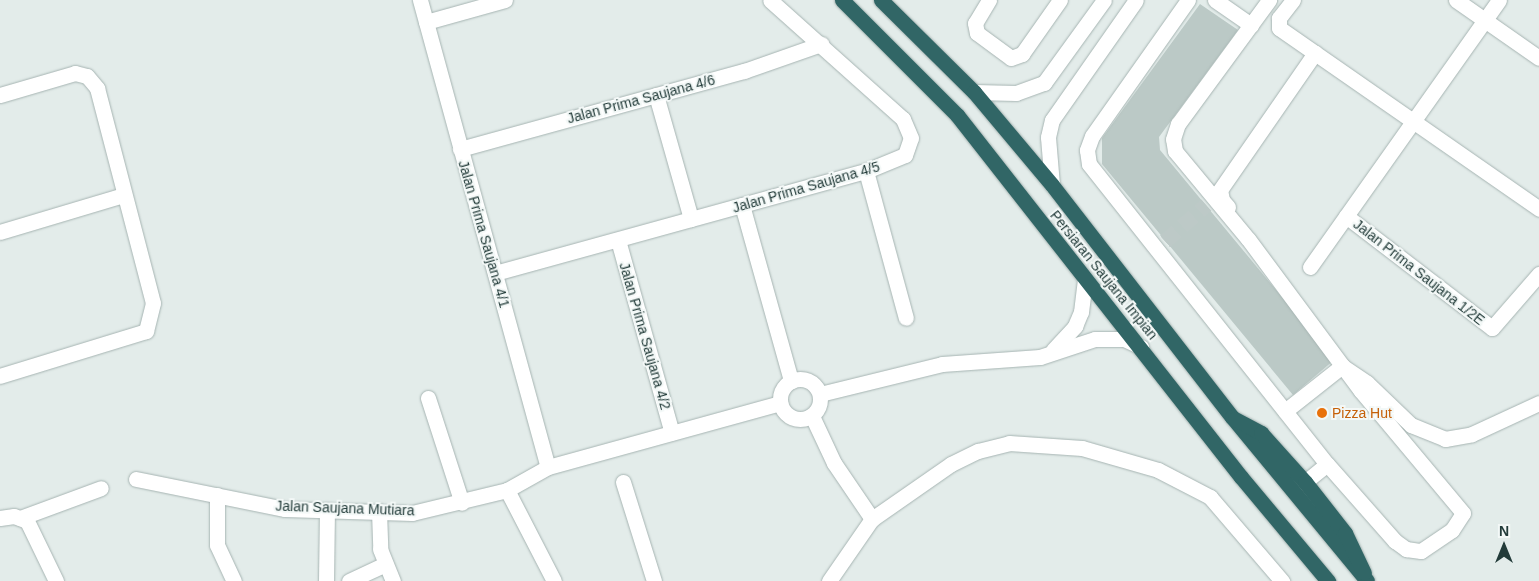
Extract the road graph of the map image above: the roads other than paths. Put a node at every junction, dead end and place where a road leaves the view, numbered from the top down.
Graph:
1 (420, 0) edge
2 (505, 0) edge
3 (770, 0) edge
4 (842, 0) edge
5 (881, 0) edge
6 (989, 0) edge
7 (1060, 0) edge
8 (1104, 0) edge
9 (1136, 0) edge
10 (1188, 0) edge
11 (1215, 0) edge
12 (1269, 0) edge
13 (1293, 0) edge
14 (1456, 0) edge
15 (1499, 0) edge
16 (1484, 20) junction
17 (426, 22) junction
18 (1251, 25) junction
19 (821, 44) junction
20 (1315, 53) junction
21 (1539, 58) edge
22 (974, 92) junction
23 (0, 95) edge
24 (656, 95) junction
25 (1413, 121) junction
26 (460, 149) junction
27 (866, 172) junction
28 (1052, 184) junction
29 (123, 195) junction
30 (742, 206) junction
31 (1539, 209) edge
32 (1346, 216) junction
33 (691, 220) junction
34 (1248, 231) dead end
35 (0, 232) edge
36 (618, 240) junction
37 (1310, 267) dead end
38 (495, 273) junction
39 (1539, 274) edge
40 (1085, 280) junction
41 (906, 318) dead end
42 (1141, 347) junction
43 (1052, 351) junction
44 (1342, 366) junction
45 (0, 376) edge
46 (791, 381) junction
47 (820, 394) junction
48 (428, 398) dead end
49 (780, 403) junction
50 (1539, 403) edge
51 (1285, 411) junction
52 (812, 416) junction
53 (1232, 417) junction
54 (672, 433) junction
55 (1327, 464) junction
56 (548, 467) junction
57 (136, 479) dead end
58 (623, 482) dead end
59 (1305, 482) junction
60 (101, 488) dead end
61 (507, 490) junction
62 (217, 495) junction
63 (462, 503) junction
64 (327, 510) junction
65 (379, 512) junction
66 (0, 518) edge
67 (20, 518) junction
68 (872, 519) junction
69 (386, 564) junction
70 (56, 581) edge
71 (234, 581) edge
72 (326, 581) edge
73 (349, 581) edge
74 (394, 581) edge
75 (554, 581) edge
76 (654, 581) edge
77 (828, 581) edge
78 (1282, 581) edge
79 (1328, 581) edge
80 (1367, 581) edge

1 - 17 street, Jalan Prima Saujana 4/1
2 - 17 street
3 - 19 street, Jalan Prima Saujana 4/5
4 - 40 highway, Persiaran Saujana Impian
5 - 22 highway, Persiaran Saujana Impian
6 - 7 street
8 - 22 street
9 - 28 street
10 - 51 street
11 - 18 street
12 - 18 street
13 - 20 street
14 - 16 street
15 - 16 street
16 - 21 street
16 - 25 street
17 - 26 street, Jalan Prima Saujana 4/1
18 - 44 street
19 - 24 street, Jalan Prima Saujana 4/6
19 - 27 street, Jalan Prima Saujana 4/5
20 - 25 street
20 - 34 street
22 - 28 highway, Persiaran Saujana Impian
23 - 29 street
24 - 26 street, Jalan Prima Saujana 4/6
24 - 33 street
25 - 31 street
25 - 32 street
26 - 38 street, Jalan Prima Saujana 4/1
27 - 30 street, Jalan Prima Saujana 4/5
27 - 41 street
28 - 53 highway, Persiaran Saujana Impian
29 - 35 street
29 - 45 street
30 - 33 street, Jalan Prima Saujana 4/5
30 - 46 street
32 - 37 street
32 - 39 street, Jalan Prima Saujana 1/2E
33 - 36 street, Jalan Prima Saujana 4/5
36 - 38 street, Jalan Prima Saujana 4/5
36 - 54 street, Jalan Prima Saujana 4/2
38 - 56 street, Jalan Prima Saujana 4/1
40 - 42 highway, Persiaran Saujana Impian
40 - 43 street
42 - 43 street
42 - 79 highway, Persiaran Saujana Impian
43 - 47 street
44 - 50 street
44 - 51 street
44 - 55 street
46 - 47 street
46 - 49 street
47 - 52 street
48 - 63 street
49 - 52 street
49 - 54 street, Jalan Saujana Mutiara
51 - 55 street
52 - 68 street
53 - 59 highway
53 - 80 highway, Persiaran Saujana Impian
54 - 56 street, Jalan Saujana Mutiara
55 - 59 street
56 - 61 street, Jalan Saujana Mutiara
57 - 62 street, Jalan Saujana Mutiara
58 - 76 street
59 - 80 highway
60 - 67 street
61 - 63 street, Jalan Saujana Mutiara
61 - 75 street
62 - 64 street, Jalan Saujana Mutiara
62 - 71 street
63 - 65 street, Jalan Saujana Mutiara
64 - 65 street, Jalan Saujana Mutiara
64 - 72 street
65 - 69 street
66 - 67 street
67 - 70 street
68 - 77 street
68 - 78 street
69 - 73 street
69 - 74 street

